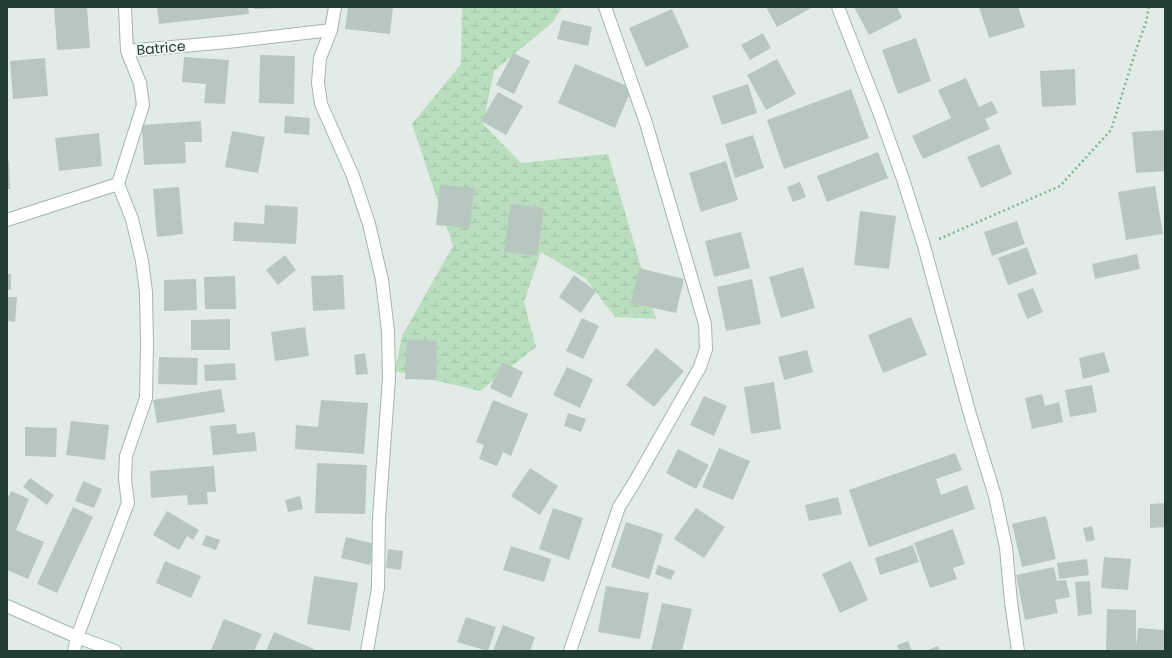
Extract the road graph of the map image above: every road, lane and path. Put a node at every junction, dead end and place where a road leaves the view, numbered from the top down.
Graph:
1 (125, 7) edge
2 (335, 7) edge
3 (605, 7) edge
4 (838, 7) edge
5 (1149, 7) edge
6 (331, 30) junction
7 (127, 51) junction
8 (118, 184) junction
9 (7, 220) edge
10 (924, 246) junction
11 (7, 606) edge
12 (77, 637) junction
13 (74, 651) edge
14 (115, 651) edge
15 (367, 651) edge
16 (570, 651) edge
17 (1018, 651) edge

1 - 7 street
2 - 6 street
3 - 16 street
4 - 10 street
5 - 10 path
6 - 7 street, Batrice
6 - 15 street
7 - 8 street, Batrice
8 - 9 street
8 - 12 street
10 - 17 street
11 - 12 street
12 - 13 street
12 - 14 street

